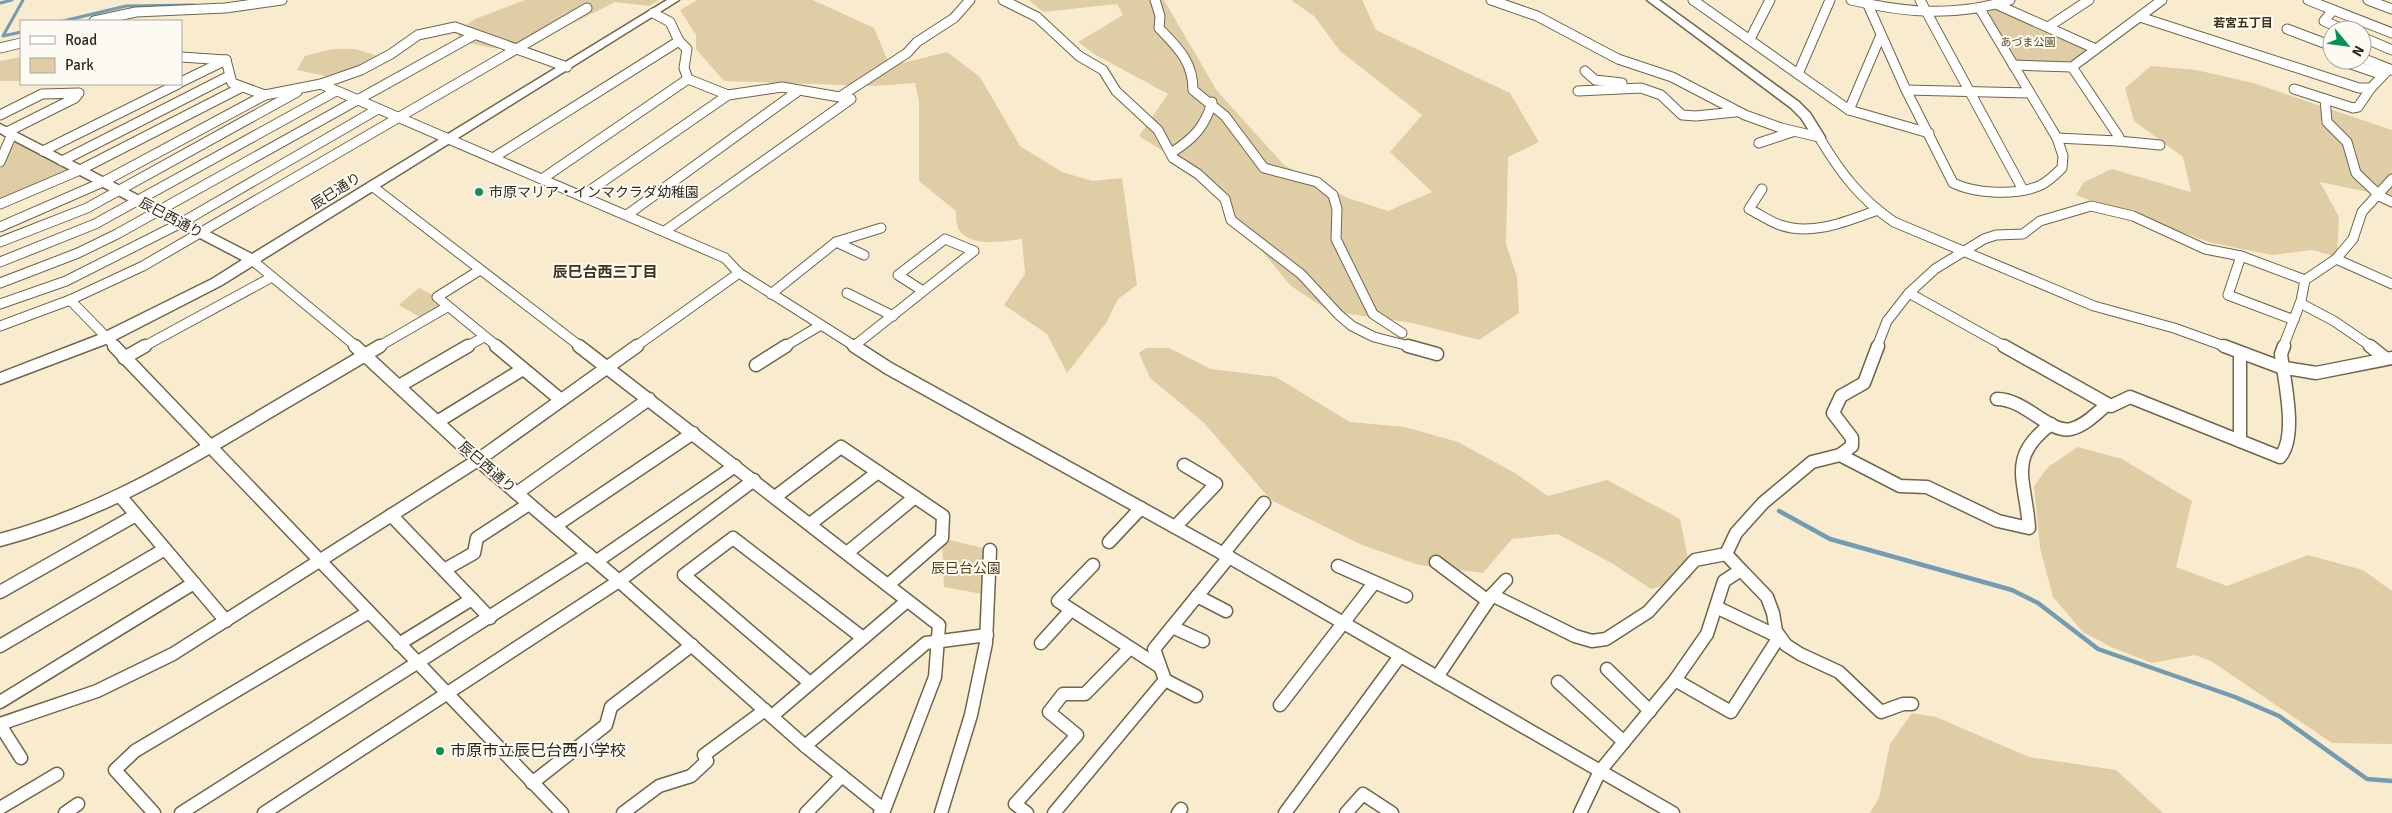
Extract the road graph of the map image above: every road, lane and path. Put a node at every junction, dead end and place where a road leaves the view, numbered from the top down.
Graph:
1 (282, 0) edge
2 (674, 0) edge
3 (970, 0) edge
4 (1003, 0) edge
5 (1155, 0) edge
6 (1491, 0) edge
7 (1652, 0) edge
8 (1693, 0) edge
9 (1710, 0) edge
10 (1770, 0) edge
11 (1830, 0) edge
12 (1852, 0) edge
13 (1920, 0) edge
14 (2010, 0) edge
15 (2089, 0) edge
16 (2146, 0) edge
17 (2368, 0) edge
18 (2312, 1) edge
19 (2159, 2) edge
20 (1998, 4) junction
21 (1868, 5) junction
22 (587, 8) dead end
23 (1705, 8) junction
24 (1980, 9) junction
25 (2392, 9) edge
26 (2334, 10) junction
27 (1926, 12) junction
28 (653, 13) junction
29 (2140, 17) junction
30 (98, 20) edge
31 (2325, 20) edge
32 (2048, 27) junction
33 (2287, 29) dead end
34 (2392, 33) edge
35 (474, 35) junction
36 (1881, 35) junction
37 (1750, 39) junction
38 (679, 41) junction
39 (2372, 41) edge
40 (2322, 42) edge
41 (20, 43) edge
42 (0, 48) edge
43 (518, 48) junction
44 (2096, 49) junction
45 (2392, 50) edge
46 (182, 57) edge
47 (226, 60) junction
48 (2372, 62) edge
49 (2013, 64) junction
50 (567, 67) junction
51 (2072, 67) junction
52 (2368, 70) edge
53 (2392, 70) edge
54 (1585, 71) dead end
55 (1798, 74) junction
56 (2383, 75) junction
57 (229, 76) junction
58 (688, 79) junction
59 (182, 82) edge
60 (321, 84) junction
61 (71, 85) edge
62 (176, 85) edge
63 (242, 87) junction
64 (307, 87) junction
65 (1640, 88) junction
66 (2371, 88) junction
67 (2294, 89) dead end
68 (1906, 90) junction
69 (336, 91) junction
70 (798, 91) junction
71 (1578, 91) dead end
72 (1968, 91) junction
73 (55, 93) junction
74 (2029, 93) junction
75 (265, 95) junction
76 (728, 95) junction
77 (841, 96) junction
78 (2324, 99) junction
79 (357, 100) junction
80 (1212, 102) junction
81 (378, 109) junction
82 (1849, 110) junction
83 (1737, 111) junction
84 (0, 115) edge
85 (398, 117) junction
86 (6, 131) edge
87 (1792, 132) junction
88 (1929, 133) junction
89 (1819, 136) junction
90 (2057, 138) junction
91 (449, 139) junction
92 (2118, 142) junction
93 (1759, 143) dead end
94 (2160, 145) dead end
95 (43, 151) junction
96 (1171, 153) junction
97 (493, 158) junction
98 (62, 161) junction
99 (0, 162) edge
100 (80, 170) junction
101 (542, 179) junction
102 (2392, 179) edge
103 (103, 182) junction
104 (372, 186) junction
105 (2022, 188) junction
106 (1762, 189) dead end
107 (120, 191) junction
108 (2377, 194) junction
109 (582, 196) junction
110 (140, 201) junction
111 (2392, 202) edge
112 (0, 204) edge
113 (159, 211) junction
114 (1875, 211) junction
115 (627, 215) junction
116 (180, 223) junction
117 (0, 227) edge
118 (881, 228) dead end
119 (665, 231) junction
120 (201, 233) junction
121 (0, 242) edge
122 (836, 242) junction
123 (1965, 252) junction
124 (864, 255) dead end
125 (2241, 256) junction
126 (2336, 259) junction
127 (252, 260) junction
128 (0, 262) edge
129 (480, 270) junction
130 (739, 273) junction
131 (272, 277) junction
132 (2305, 280) junction
133 (0, 283) edge
134 (2392, 284) edge
135 (923, 291) junction
136 (847, 293) dead end
137 (1909, 293) junction
138 (771, 294) junction
139 (70, 300) junction
140 (2300, 303) junction
141 (0, 304) edge
142 (447, 307) junction
143 (894, 316) junction
144 (2294, 320) junction
145 (821, 325) junction
146 (0, 326) edge
147 (1402, 333) dead end
148 (484, 337) junction
149 (106, 338) junction
150 (854, 346) junction
151 (2240, 352) junction
152 (1437, 354) dead end
153 (366, 355) junction
154 (124, 358) junction
155 (2388, 358) edge
156 (756, 365) dead end
157 (606, 367) junction
158 (2280, 367) junction
159 (523, 369) junction
160 (0, 379) edge
161 (399, 386) junction
162 (649, 399) junction
163 (1997, 399) dead end
164 (561, 400) junction
165 (2107, 405) junction
166 (437, 422) junction
167 (2051, 424) junction
168 (693, 433) junction
169 (2240, 441) junction
170 (211, 447) junction
171 (1840, 454) junction
172 (478, 460) junction
173 (1184, 465) dead end
174 (735, 466) junction
175 (878, 472) junction
176 (754, 480) junction
177 (517, 493) junction
178 (121, 497) junction
179 (775, 497) junction
180 (915, 497) junction
181 (1264, 503) dead end
182 (529, 504) junction
183 (1141, 508) junction
184 (136, 515) junction
185 (391, 515) junction
186 (810, 524) junction
187 (555, 526) junction
188 (1175, 527) junction
189 (0, 540) edge
190 (1110, 542) dead end
191 (165, 549) junction
192 (990, 550) dead end
193 (847, 553) junction
194 (1726, 554) junction
195 (1226, 555) junction
196 (592, 558) junction
197 (320, 561) junction
198 (1436, 562) dead end
199 (1093, 565) dead end
200 (1338, 566) dead end
201 (444, 570) junction
202 (1741, 570) junction
203 (1506, 580) dead end
204 (619, 581) junction
205 (194, 583) junction
206 (1374, 583) junction
207 (888, 585) junction
208 (0, 592) edge
209 (1197, 596) junction
210 (1406, 596) dead end
211 (1490, 598) junction
212 (472, 599) junction
213 (907, 600) junction
214 (1716, 607) junction
215 (1071, 610) junction
216 (1226, 611) dead end
217 (369, 612) junction
218 (490, 618) junction
219 (226, 621) junction
220 (1342, 622) junction
221 (1172, 627) junction
222 (987, 635) junction
223 (1779, 636) junction
224 (863, 638) junction
225 (937, 640) junction
226 (1203, 641) dead end
227 (1041, 643) dead end
228 (399, 644) junction
229 (692, 645) junction
230 (0, 646) edge
231 (1130, 648) junction
232 (1400, 656) junction
233 (418, 664) junction
234 (1607, 669) dead end
235 (1162, 673) junction
236 (1437, 677) junction
237 (1675, 680) junction
238 (1558, 682) dead end
239 (810, 683) junction
240 (447, 693) junction
241 (1196, 696) dead end
242 (0, 702) edge
243 (1912, 704) dead end
244 (1280, 705) dead end
245 (1650, 711) junction
246 (768, 713) junction
247 (0, 725) edge
248 (1624, 742) junction
249 (805, 746) junction
250 (21, 758) dead end
251 (1600, 771) junction
252 (57, 774) dead end
253 (842, 776) junction
254 (532, 783) junction
255 (78, 804) dead end
256 (0, 808) edge
257 (882, 812) edge
258 (65, 813) edge
259 (154, 813) edge
260 (182, 813) edge
261 (264, 813) edge
262 (562, 813) edge
263 (623, 813) edge
264 (806, 813) edge
265 (941, 813) edge
266 (1027, 813) edge
267 (1054, 813) edge
268 (1285, 813) edge
269 (1346, 813) edge
270 (1392, 813) edge
271 (1580, 813) edge
272 (1673, 813) edge

1 - 30 street
2 - 28 street, 辰巳通り
3 - 77 street
4 - 96 street
5 - 80 street
6 - 83 street
7 - 89 street
8 - 23 street
9 - 23 street
10 - 37 street
11 - 55 street
12 - 21 street
13 - 27 street
14 - 20 street
15 - 32 street
16 - 19 street
17 - 25 street
18 - 26 street
19 - 29 street
20 - 24 street
20 - 32 street
21 - 27 street
21 - 36 street
22 - 43 street
23 - 37 street
24 - 27 street
24 - 49 street
26 - 31 street
26 - 34 street
27 - 72 street
28 - 38 street
28 - 50 street, 辰巳通り
29 - 44 street
29 - 66 street
32 - 44 street
33 - 40 street
35 - 43 street
35 - 60 street
35 - 79 street
36 - 68 street
36 - 82 street
37 - 55 street
38 - 58 street
38 - 97 street
39 - 45 street
41 - 42 street
43 - 50 street
43 - 85 street
44 - 51 street
46 - 47 street
47 - 57 street
47 - 59 street
48 - 53 street
49 - 51 street
49 - 74 street
50 - 91 street, 辰巳通り
51 - 92 street
52 - 56 street
53 - 56 street
54 - 65 street
55 - 82 street
56 - 66 street
57 - 63 street
57 - 98 street
58 - 76 street
58 - 101 street
60 - 64 street
60 - 69 street
61 - 73 street
62 - 95 street
63 - 75 street
63 - 100 street
64 - 75 street
64 - 107 street
65 - 71 street
65 - 83 street
66 - 78 street
67 - 78 street
68 - 72 street
68 - 88 street
69 - 79 street
69 - 110 street
70 - 76 street
70 - 77 street
70 - 115 street
72 - 74 street
72 - 105 street
73 - 84 street
73 - 86 street
74 - 90 street
75 - 103 street
76 - 109 street
77 - 119 street
78 - 108 street
79 - 81 street
79 - 113 street
80 - 96 street
80 - 147 street
81 - 85 street
81 - 116 street
82 - 88 street
83 - 87 street
85 - 91 street
85 - 120 street
86 - 95 street, 辰巳西通り
86 - 99 street
87 - 89 street
87 - 93 street
88 - 105 street
89 - 114 street
90 - 92 street
90 - 105 street
91 - 97 street
91 - 104 street, 辰巳通り
92 - 94 street
95 - 98 street, 辰巳西通り
96 - 152 street
97 - 101 street
98 - 100 street, 辰巳西通り
100 - 103 street, 辰巳西通り
100 - 112 street
101 - 109 street
102 - 108 street
103 - 107 street, 辰巳西通り
103 - 117 street
104 - 127 street, 辰巳通り
104 - 129 street
106 - 114 street
107 - 110 street, 辰巳西通り
107 - 121 street
108 - 111 street
108 - 126 street
109 - 115 street
110 - 113 street, 辰巳西通り
110 - 128 street
113 - 116 street, 辰巳西通り
113 - 133 street
114 - 123 street
115 - 119 street
116 - 120 street, 辰巳西通り
116 - 141 street
118 - 122 street
119 - 130 street
120 - 127 street, 辰巳西通り
120 - 139 street
122 - 124 street
122 - 138 street
123 - 125 street
123 - 137 street
123 - 151 street
125 - 132 street
125 - 144 street
126 - 132 street
126 - 134 street
127 - 131 street, 辰巳西通り
127 - 149 street, 辰巳通り
129 - 142 street
129 - 157 street
130 - 138 street
130 - 157 street
131 - 153 street, 辰巳西通り
131 - 154 street
132 - 140 street
135 - 135 street
135 - 143 street
136 - 143 street
137 - 165 street
137 - 171 street
138 - 145 street
139 - 146 street
139 - 149 street
140 - 144 street
140 - 155 street
142 - 148 street
142 - 153 street
143 - 150 street
144 - 158 street
145 - 150 street
145 - 156 street
148 - 159 street
148 - 161 street
149 - 154 street
149 - 160 street, 辰巳通り
150 - 183 street
151 - 158 street
151 - 169 street
153 - 161 street, 辰巳西通り
153 - 170 street
154 - 170 street
155 - 158 street
157 - 162 street
157 - 164 street
158 - 169 street
159 - 164 street
159 - 166 street
161 - 166 street, 辰巳西通り
162 - 168 street
162 - 177 street
163 - 167 street
164 - 172 street
165 - 167 street
165 - 169 street
166 - 172 street, 辰巳西通り
167 - 171 street
168 - 174 street
168 - 187 street
170 - 178 street
170 - 197 street
171 - 194 street
172 - 177 street, 辰巳西通り
172 - 185 street
173 - 188 street
174 - 176 street
174 - 196 street
175 - 179 street
175 - 180 street
175 - 186 street
176 - 179 street
176 - 204 street
177 - 182 street, 辰巳西通り
178 - 184 street
178 - 189 street
179 - 186 street
180 - 193 street
180 - 207 street
181 - 195 street
182 - 187 street, 辰巳西通り
182 - 201 street
183 - 188 street
183 - 190 street
184 - 191 street
184 - 208 street
185 - 197 street
185 - 201 street
186 - 193 street
187 - 196 street, 辰巳西通り
188 - 195 street
191 - 205 street
191 - 230 street
192 - 222 street
193 - 207 street
194 - 202 street
194 - 211 street
195 - 209 street
195 - 220 street
196 - 204 street, 辰巳西通り
196 - 218 street
197 - 217 street
197 - 219 street
198 - 211 street
199 - 215 street
200 - 206 street
201 - 212 street
202 - 214 street
202 - 223 street
203 - 211 street
204 - 229 street, 辰巳西通り
204 - 240 street
205 - 219 street
205 - 242 street
206 - 210 street
206 - 220 street
207 - 213 street
209 - 216 street
209 - 221 street
211 - 236 street
212 - 218 street
212 - 228 street
213 - 224 street
213 - 225 street
214 - 223 street
214 - 237 street
215 - 227 street
215 - 231 street
217 - 228 street
217 - 259 street
218 - 233 street
219 - 247 street
220 - 232 street
220 - 244 street
221 - 226 street
221 - 235 street
222 - 225 street
222 - 265 street
223 - 237 street
223 - 243 street
224 - 239 street
224 - 239 street
225 - 249 street
225 - 257 street
228 - 233 street
229 - 246 street, 辰巳西通り
229 - 254 street
231 - 235 street
231 - 266 street
232 - 236 street
232 - 268 street
233 - 240 street
233 - 260 street
234 - 245 street
235 - 241 street
235 - 267 street
236 - 251 street
237 - 245 street
238 - 248 street
239 - 246 street
240 - 254 street
240 - 261 street
245 - 248 street
246 - 249 street, 辰巳西通り
246 - 263 street
247 - 250 street
248 - 251 street
249 - 253 street, 辰巳西通り
251 - 271 street
251 - 272 street
252 - 256 street
253 - 257 street, 辰巳西通り
253 - 264 street
254 - 262 street
255 - 258 street
269 - 270 street

